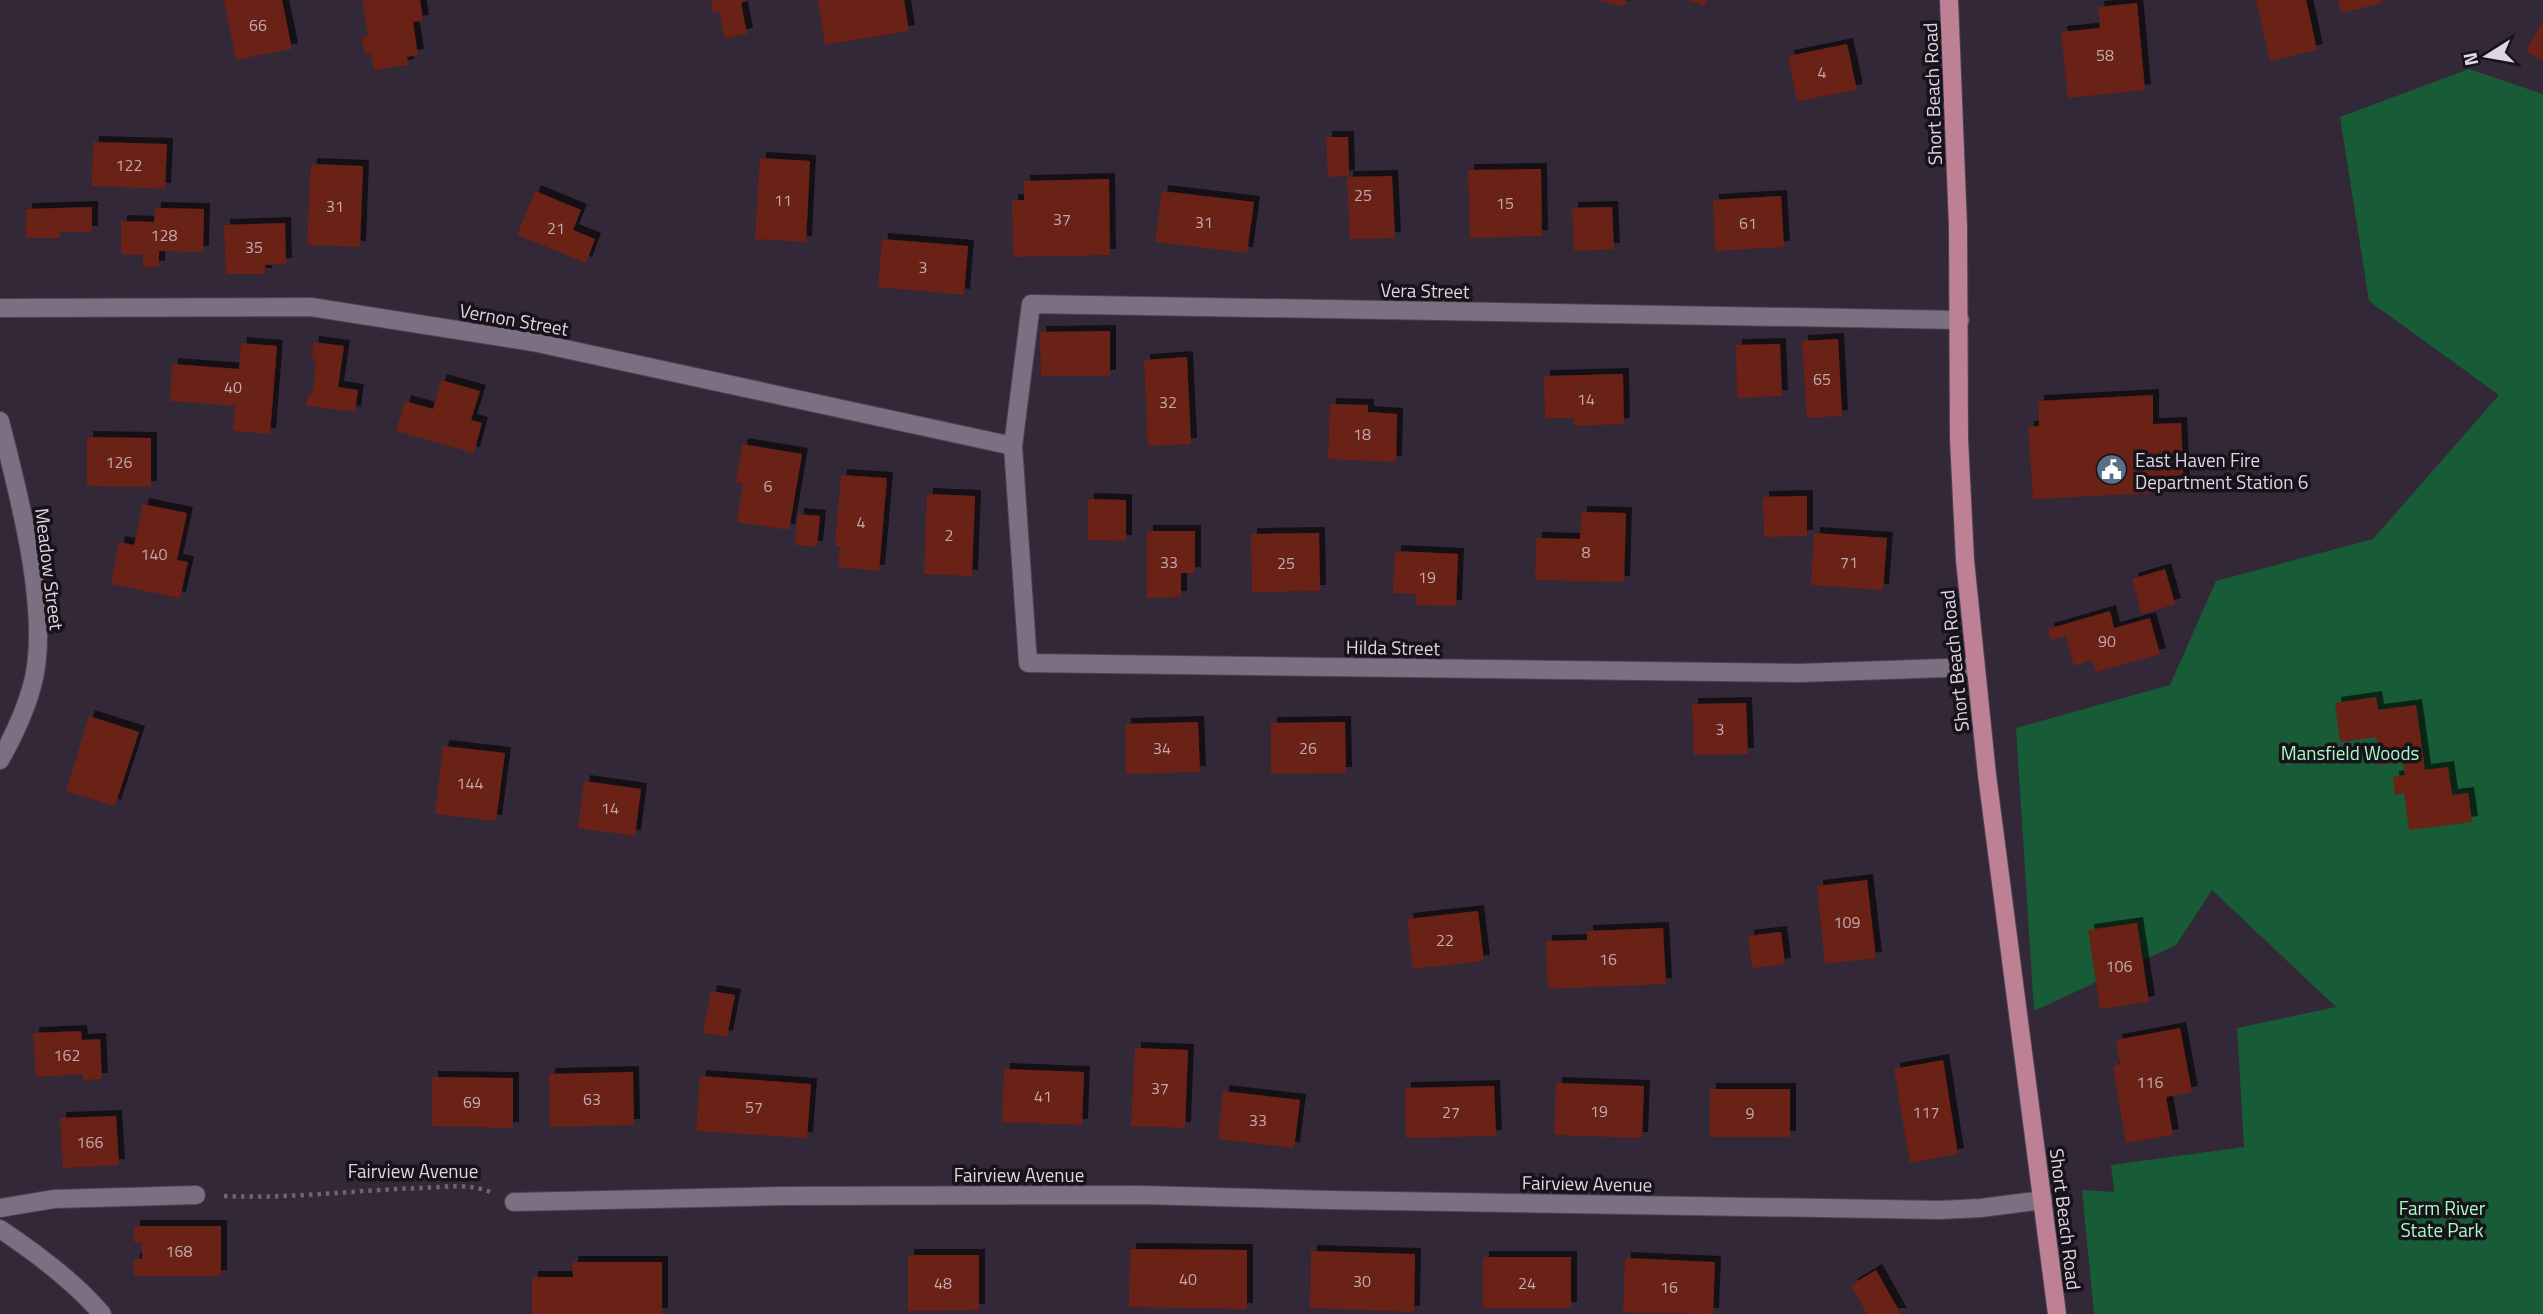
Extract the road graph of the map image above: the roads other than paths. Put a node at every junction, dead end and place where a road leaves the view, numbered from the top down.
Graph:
1 (1950, 0) edge
2 (0, 308) edge
3 (1959, 320) junction
4 (0, 421) edge
5 (1013, 446) junction
6 (1975, 667) junction
7 (0, 760) edge
8 (196, 1195) road end
9 (2043, 1200) junction
10 (514, 1202) road end
11 (0, 1208) edge
12 (0, 1228) edge
13 (102, 1314) edge
14 (2057, 1314) edge

1 - 3 main road, Short Beach Road
2 - 5 street, Vernon Street
3 - 5 street, Vera Street
3 - 6 main road, Short Beach Road
4 - 7 street, Meadow Street
5 - 6 street, Hilda Street
6 - 9 main road, Short Beach Road
8 - 11 street
9 - 10 street, Fairview Avenue
9 - 14 main road, Short Beach Road
12 - 13 street

